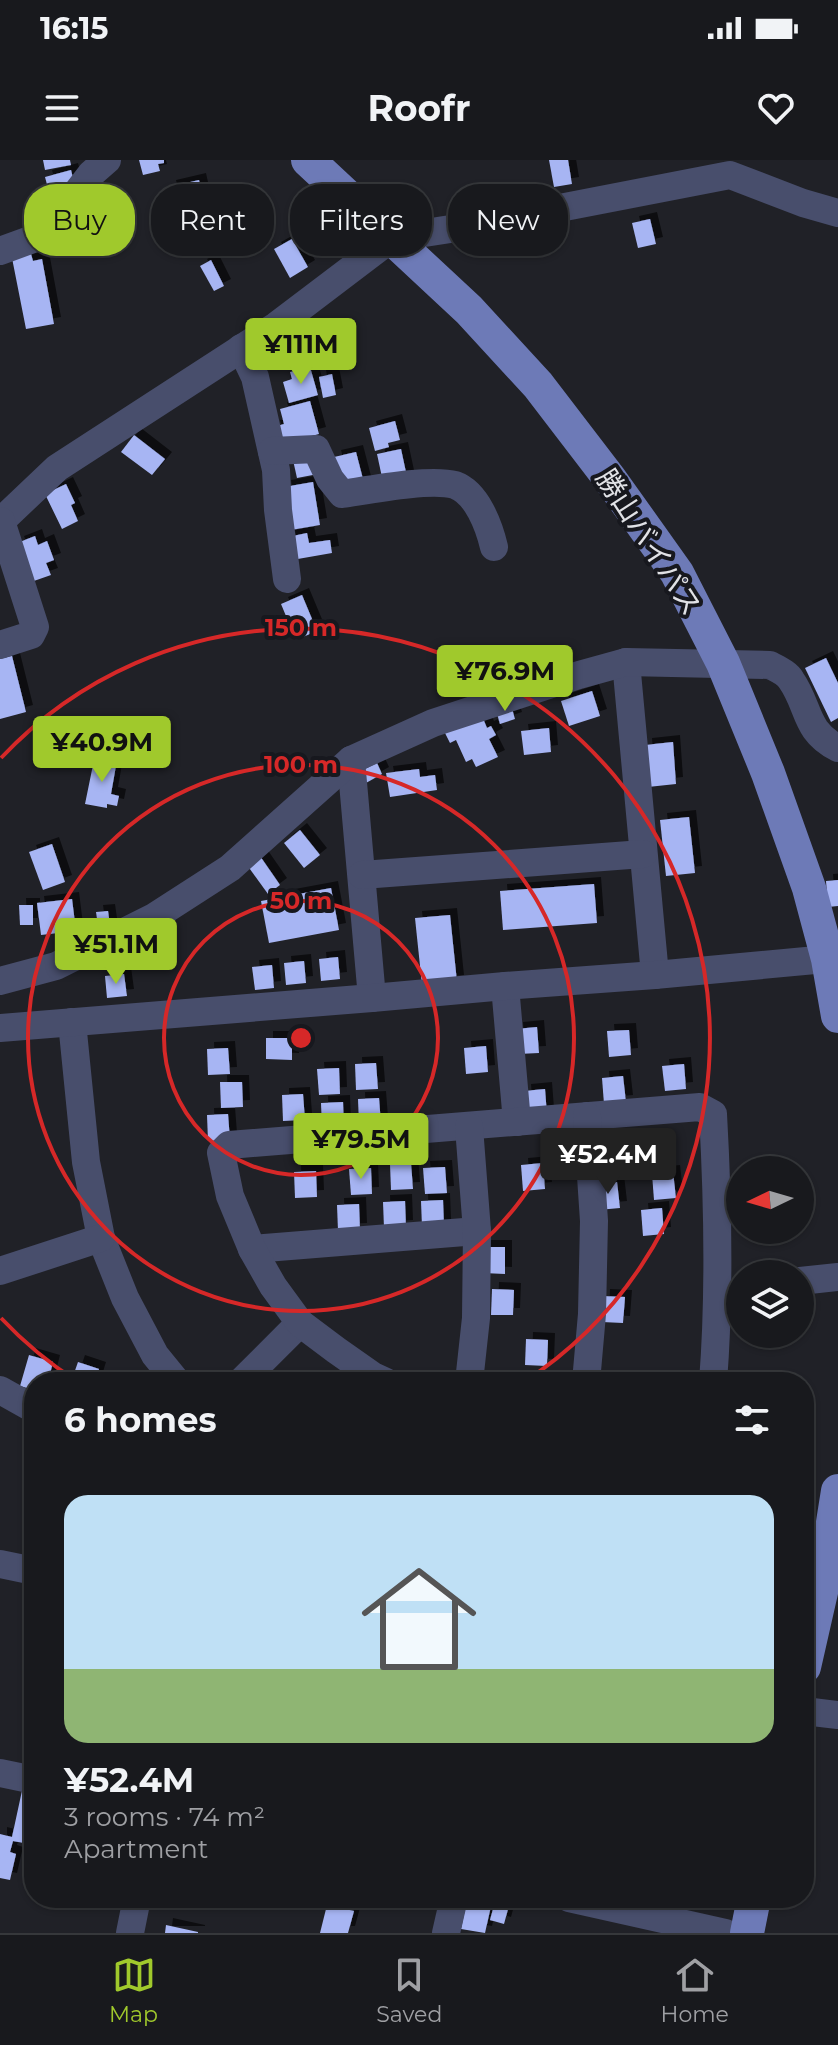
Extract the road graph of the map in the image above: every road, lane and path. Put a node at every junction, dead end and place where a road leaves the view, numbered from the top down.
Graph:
1 (107, 160) edge
2 (308, 160) edge
3 (722, 167) edge
4 (334, 184) edge
5 (838, 213) edge
6 (432, 232) edge
7 (0, 251) edge
8 (368, 256) edge
9 (411, 256) edge
10 (241, 348) junction
11 (272, 451) junction
12 (1, 522) edge
13 (494, 547) dead end
14 (287, 579) dead end
15 (0, 645) edge
16 (626, 662) junction
17 (723, 663) junction
18 (838, 748) edge
19 (351, 760) junction
20 (643, 854) junction
21 (362, 875) junction
22 (833, 958) edge
23 (655, 975) junction
24 (0, 981) edge
25 (505, 986) junction
26 (372, 998) junction
27 (838, 1016) edge
28 (72, 1022) junction
29 (0, 1028) edge
30 (587, 1116) junction
31 (517, 1122) junction
32 (469, 1127) junction
33 (477, 1231) junction
34 (101, 1238) junction
35 (252, 1249) junction
36 (726, 1269) edge
37 (0, 1271) edge
38 (838, 1277) edge
39 (814, 1280) edge
40 (726, 1300) edge
41 (300, 1323) junction
42 (169, 1372) edge
43 (251, 1372) edge
44 (367, 1372) edge
45 (470, 1372) edge
46 (587, 1372) edge
47 (715, 1372) edge
48 (0, 1390) edge
49 (24, 1403) edge
50 (838, 1491) edge
51 (0, 1564) edge
52 (24, 1569) edge
53 (822, 1578) edge
54 (814, 1618) edge
55 (814, 1712) edge
56 (838, 1715) edge
57 (0, 1773) edge
58 (24, 1778) edge
59 (135, 1908) edge
60 (452, 1908) edge
61 (614, 1908) edge
62 (752, 1908) edge
63 (130, 1933) edge
64 (446, 1933) edge
65 (725, 1933) edge
66 (747, 1933) edge

1 - 7 street
2 - 4 main road, 勝山バイパス
3 - 5 street
3 - 6 street
8 - 10 street
9 - 17 main road, 勝山バイパス
10 - 11 street
10 - 12 street
11 - 13 street
11 - 14 street
12 - 15 street
16 - 17 street
16 - 19 street
16 - 20 street
17 - 18 street
17 - 22 main road, 勝山バイパス
19 - 21 street
19 - 24 street
20 - 21 street
20 - 23 street
21 - 26 street
22 - 23 street
22 - 27 main road, 勝山バイパス
23 - 25 street
25 - 26 street
25 - 31 street
26 - 28 street
28 - 29 street
28 - 34 street
30 - 31 street
30 - 36 street
30 - 46 street
31 - 32 street
32 - 33 street
32 - 35 street
33 - 35 street
33 - 45 street
34 - 37 street
34 - 42 street
35 - 41 street
38 - 39 street
40 - 47 street
41 - 43 street
41 - 44 street
48 - 49 street
50 - 53 main road
51 - 52 street
53 - 54 main road
55 - 56 street
57 - 58 street
59 - 63 street
60 - 64 street
61 - 65 street
62 - 66 main road

